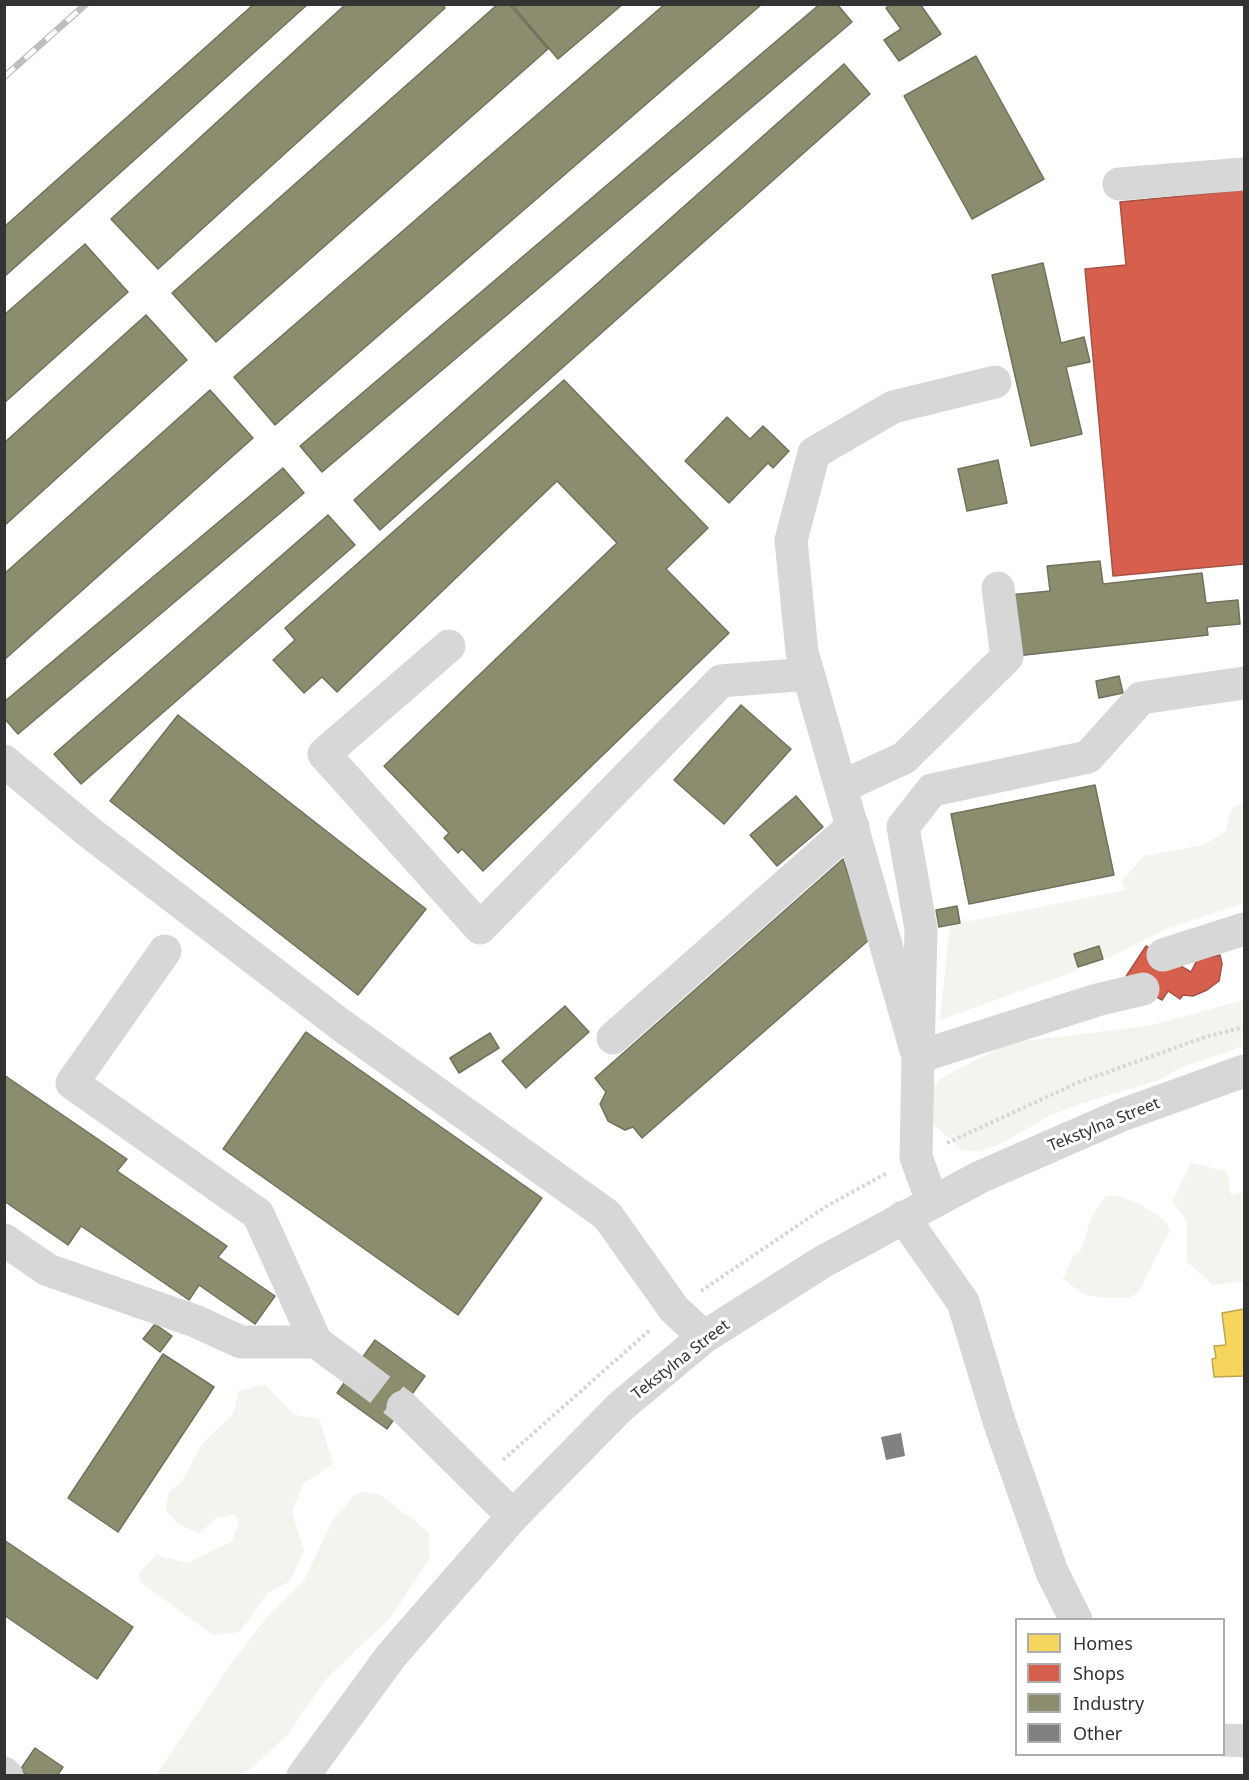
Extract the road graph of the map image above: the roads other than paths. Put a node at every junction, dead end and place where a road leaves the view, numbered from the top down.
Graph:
1 (1245, 174) edge
2 (1119, 184) dead end
3 (996, 382) dead end
4 (998, 588) dead end
5 (449, 646) dead end
6 (808, 674) junction
7 (1245, 683) edge
8 (4, 761) edge
9 (841, 787) junction
10 (853, 826) junction
11 (1245, 929) edge
12 (165, 951) dead end
13 (1163, 956) dead end
14 (1143, 989) dead end
15 (613, 1038) dead end
16 (918, 1057) junction
17 (1245, 1071) edge
18 (932, 1201) junction
19 (903, 1217) junction
20 (4, 1240) edge
21 (704, 1338) junction
22 (316, 1342) junction
23 (354, 1370) tunnel mouth
24 (403, 1407) tunnel mouth
25 (513, 1516) junction
26 (1075, 1618) edge
27 (1225, 1740) edge
28 (1245, 1741) edge
29 (303, 1776) edge

1 - 2 street
3 - 6 street
4 - 9 street
5 - 6 street
6 - 9 street
7 - 16 street
8 - 21 street
9 - 10 street
10 - 15 street
10 - 16 street
11 - 13 street
12 - 22 street
14 - 16 street
16 - 18 street
17 - 18 street, Tekstylna Street
18 - 19 street, Tekstylna Street
19 - 21 street, Tekstylna Street
19 - 26 street
20 - 22 street
21 - 25 street, Tekstylna Street
22 - 23 street
24 - 25 street
25 - 29 street, Tekstylna Street
27 - 28 street

